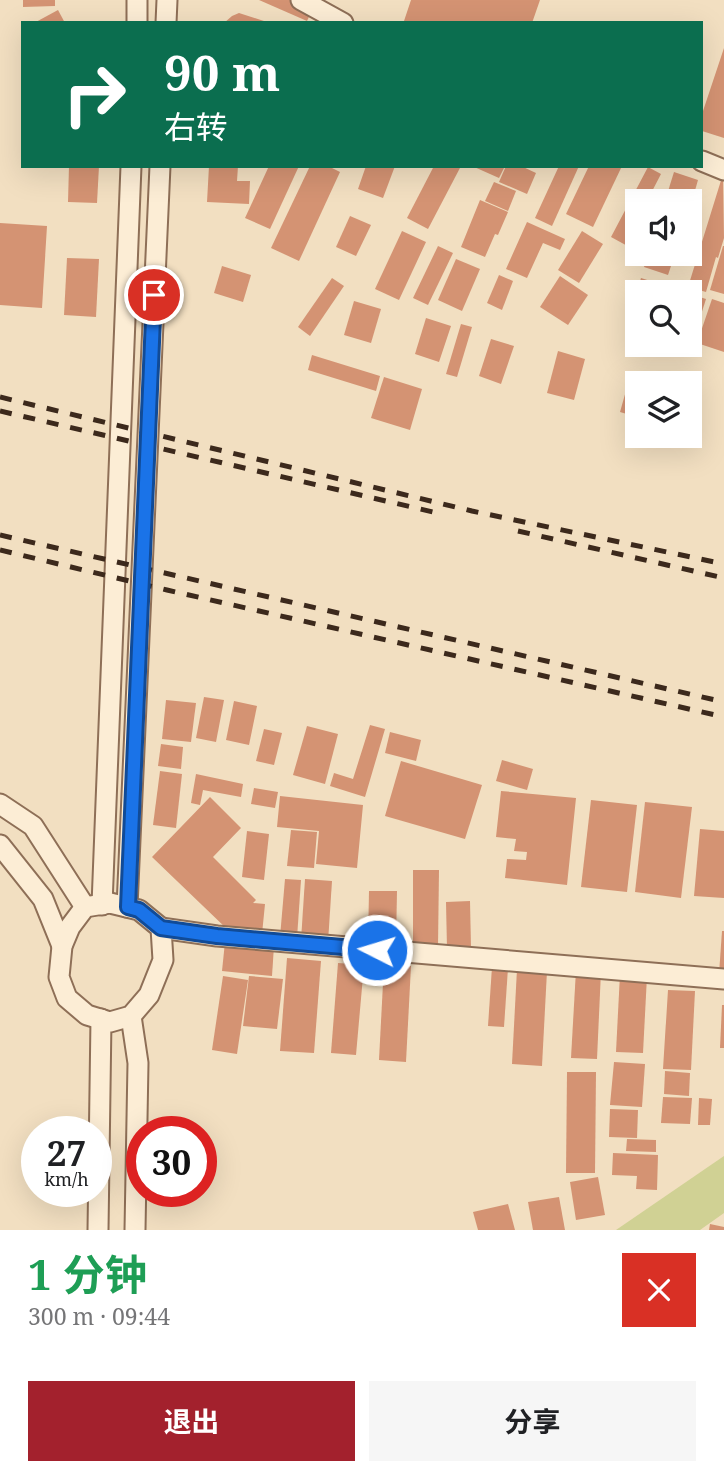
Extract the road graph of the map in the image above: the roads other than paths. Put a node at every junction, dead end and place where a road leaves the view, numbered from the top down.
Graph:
1 (137, 0) edge
2 (167, 0) edge
3 (301, 0) edge
4 (136, 21) edge
5 (166, 21) edge
6 (339, 21) edge
7 (703, 161) edge
8 (131, 168) edge
9 (160, 168) edge
10 (724, 170) edge
11 (0, 804) edge
12 (0, 845) edge
13 (93, 906) junction
14 (128, 907) junction
15 (161, 928) junction
16 (62, 946) junction
17 (724, 979) edge
18 (131, 1016) junction
19 (101, 1019) junction
20 (97, 1230) edge
21 (135, 1230) edge

1 - 4 street
2 - 5 street
3 - 6 street
7 - 10 street
8 - 13 street
9 - 14 street
11 - 13 street
12 - 16 street
13 - 14 street
13 - 16 street
14 - 15 street
15 - 17 street
15 - 18 street
16 - 19 street
18 - 19 street
18 - 21 street
19 - 20 street

